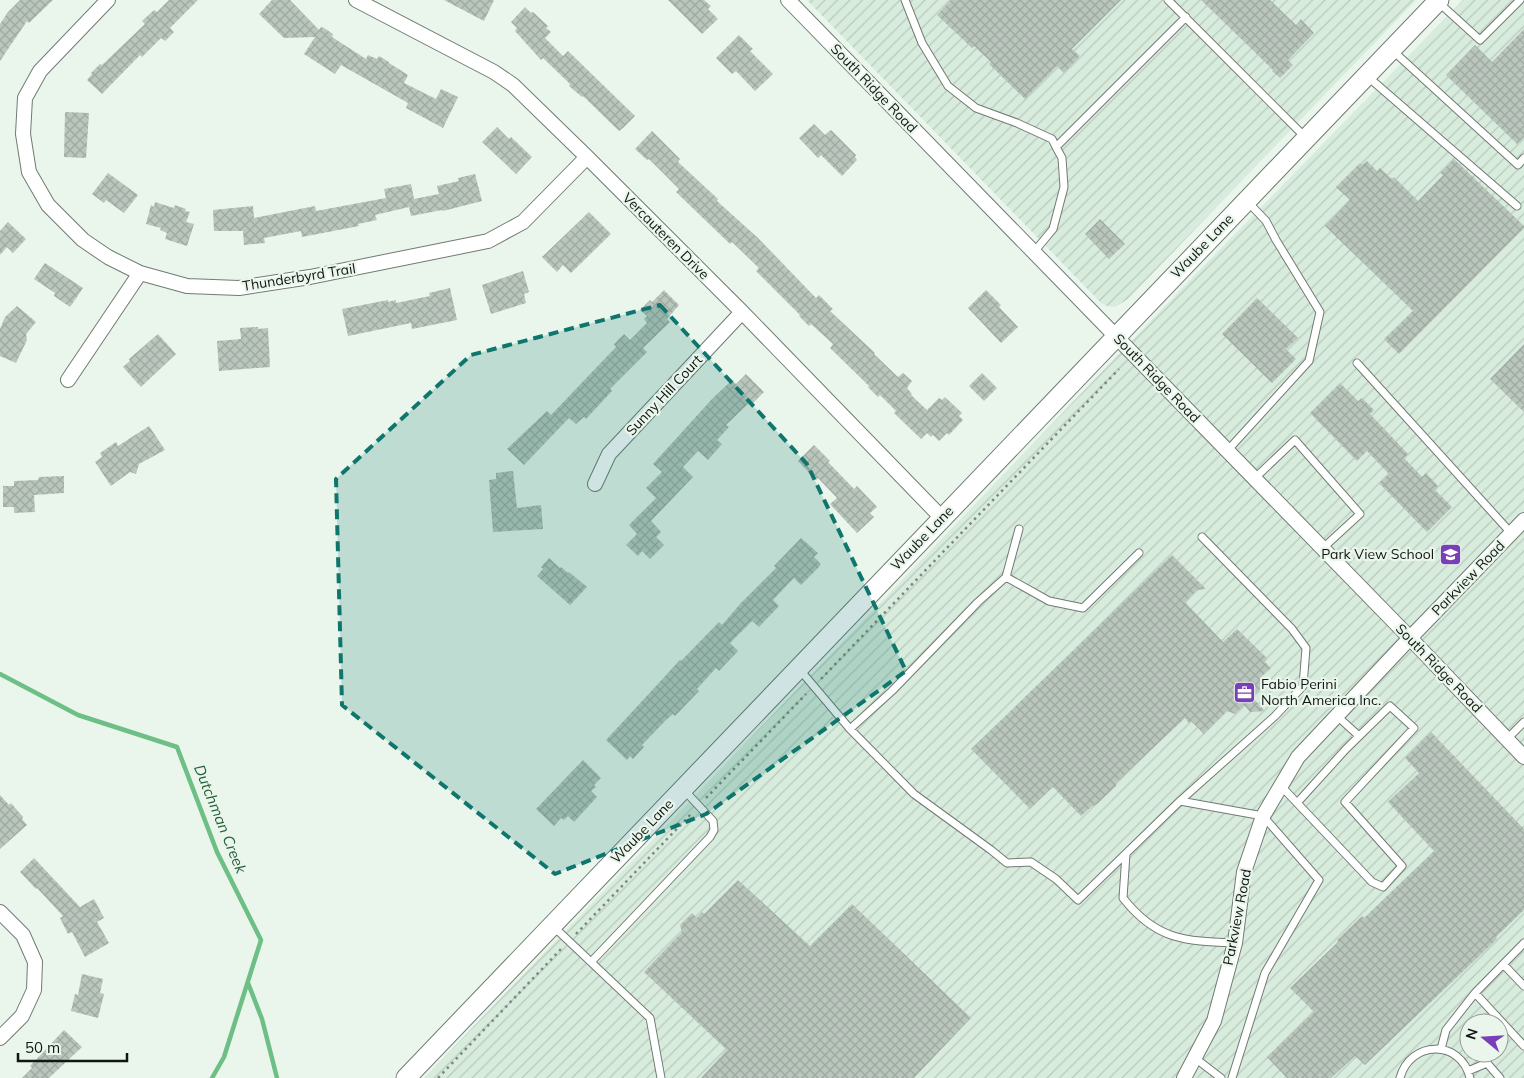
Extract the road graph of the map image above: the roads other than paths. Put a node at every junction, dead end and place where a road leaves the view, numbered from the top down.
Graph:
1 (108, 0) edge
2 (356, 0) edge
3 (788, 0) edge
4 (906, 0) edge
5 (1168, 0) edge
6 (1520, 0) edge
7 (1438, 1) edge
8 (1186, 17) junction
9 (1392, 50) junction
10 (1367, 76) junction
11 (1306, 138) junction
12 (1056, 147) junction
13 (586, 157) junction
14 (1524, 158) edge
15 (1247, 200) junction
16 (1517, 206) dead end
17 (1034, 252) junction
18 (140, 273) junction
19 (742, 312) junction
20 (1116, 336) junction
21 (1357, 363) dead end
22 (68, 380) dead end
23 (1228, 450) junction
24 (1254, 478) junction
25 (595, 484) dead end
26 (942, 518) junction
27 (1524, 520) edge
28 (1019, 529) dead end
29 (1511, 534) junction
30 (1202, 537) dead end
31 (1323, 548) junction
32 (1139, 553) dead end
33 (1006, 577) junction
34 (1410, 638) junction
35 (798, 668) junction
36 (1337, 716) junction
37 (1524, 722) edge
38 (850, 729) junction
39 (1359, 736) junction
40 (1507, 739) junction
41 (1524, 757) edge
42 (1281, 786) junction
43 (683, 788) junction
44 (1180, 801) junction
45 (1298, 803) junction
46 (1263, 816) junction
47 (1126, 854) junction
48 (0, 912) edge
49 (552, 925) junction
50 (1524, 943) edge
51 (1235, 944) junction
52 (591, 962) junction
53 (1504, 965) junction
54 (1524, 986) edge
55 (1475, 994) junction
56 (0, 1038) edge
57 (1524, 1046) edge
58 (1441, 1050) junction
59 (1195, 1058) junction
60 (1469, 1074) edge
61 (406, 1078) edge
62 (661, 1078) edge
63 (1184, 1078) edge
64 (1221, 1078) edge
65 (1232, 1078) edge
66 (1400, 1078) edge
67 (1500, 1078) edge

1 - 18 street, Thunderbyrd Trail
2 - 13 street, Vercauteren Drive
3 - 17 street, South Ridge Road
4 - 12 lane
5 - 8 lane
6 - 7 lane
7 - 9 main road, Waube Lane
8 - 11 lane
8 - 12 lane
9 - 10 main road, Waube Lane
9 - 14 lane
10 - 11 main road, Waube Lane
10 - 16 lane
11 - 15 main road, Waube Lane
12 - 17 lane
13 - 18 street, Thunderbyrd Trail
13 - 19 street, Vercauteren Drive
15 - 20 main road, Waube Lane
15 - 23 lane
17 - 20 street, South Ridge Road
18 - 22 street
19 - 25 street, Sunny Hill Court
19 - 26 street, Vercauteren Drive
20 - 23 street, South Ridge Road
20 - 26 main road, Waube Lane
21 - 29 lane
23 - 24 street, South Ridge Road
24 - 31 street, South Ridge Road
24 - 31 lane
26 - 35 main road, Waube Lane
27 - 29 street, Parkview Road
28 - 33 lane
29 - 34 street, Parkview Road
30 - 44 lane
31 - 34 street, South Ridge Road
32 - 33 lane
33 - 38 lane
34 - 36 street, Parkview Road
34 - 40 street, South Ridge Road
35 - 38 lane
35 - 43 main road, Waube Lane
36 - 39 lane
36 - 42 street, Parkview Road
37 - 40 lane
38 - 47 lane
39 - 45 lane
39 - 45 lane
40 - 41 street, South Ridge Road
42 - 45 lane
42 - 46 street, Parkview Road
43 - 49 main road, Waube Lane
43 - 52 lane
44 - 46 lane
44 - 47 lane
46 - 51 street, Parkview Road
46 - 65 lane
47 - 51 lane
48 - 56 street
49 - 52 lane
49 - 61 main road, Waube Lane
50 - 53 lane
51 - 59 street, Parkview Road
52 - 62 lane
53 - 54 lane
53 - 55 lane
55 - 57 lane
55 - 58 lane
58 - 60 lane
58 - 66 lane
59 - 63 street, Parkview Road
59 - 64 lane
60 - 67 lane

